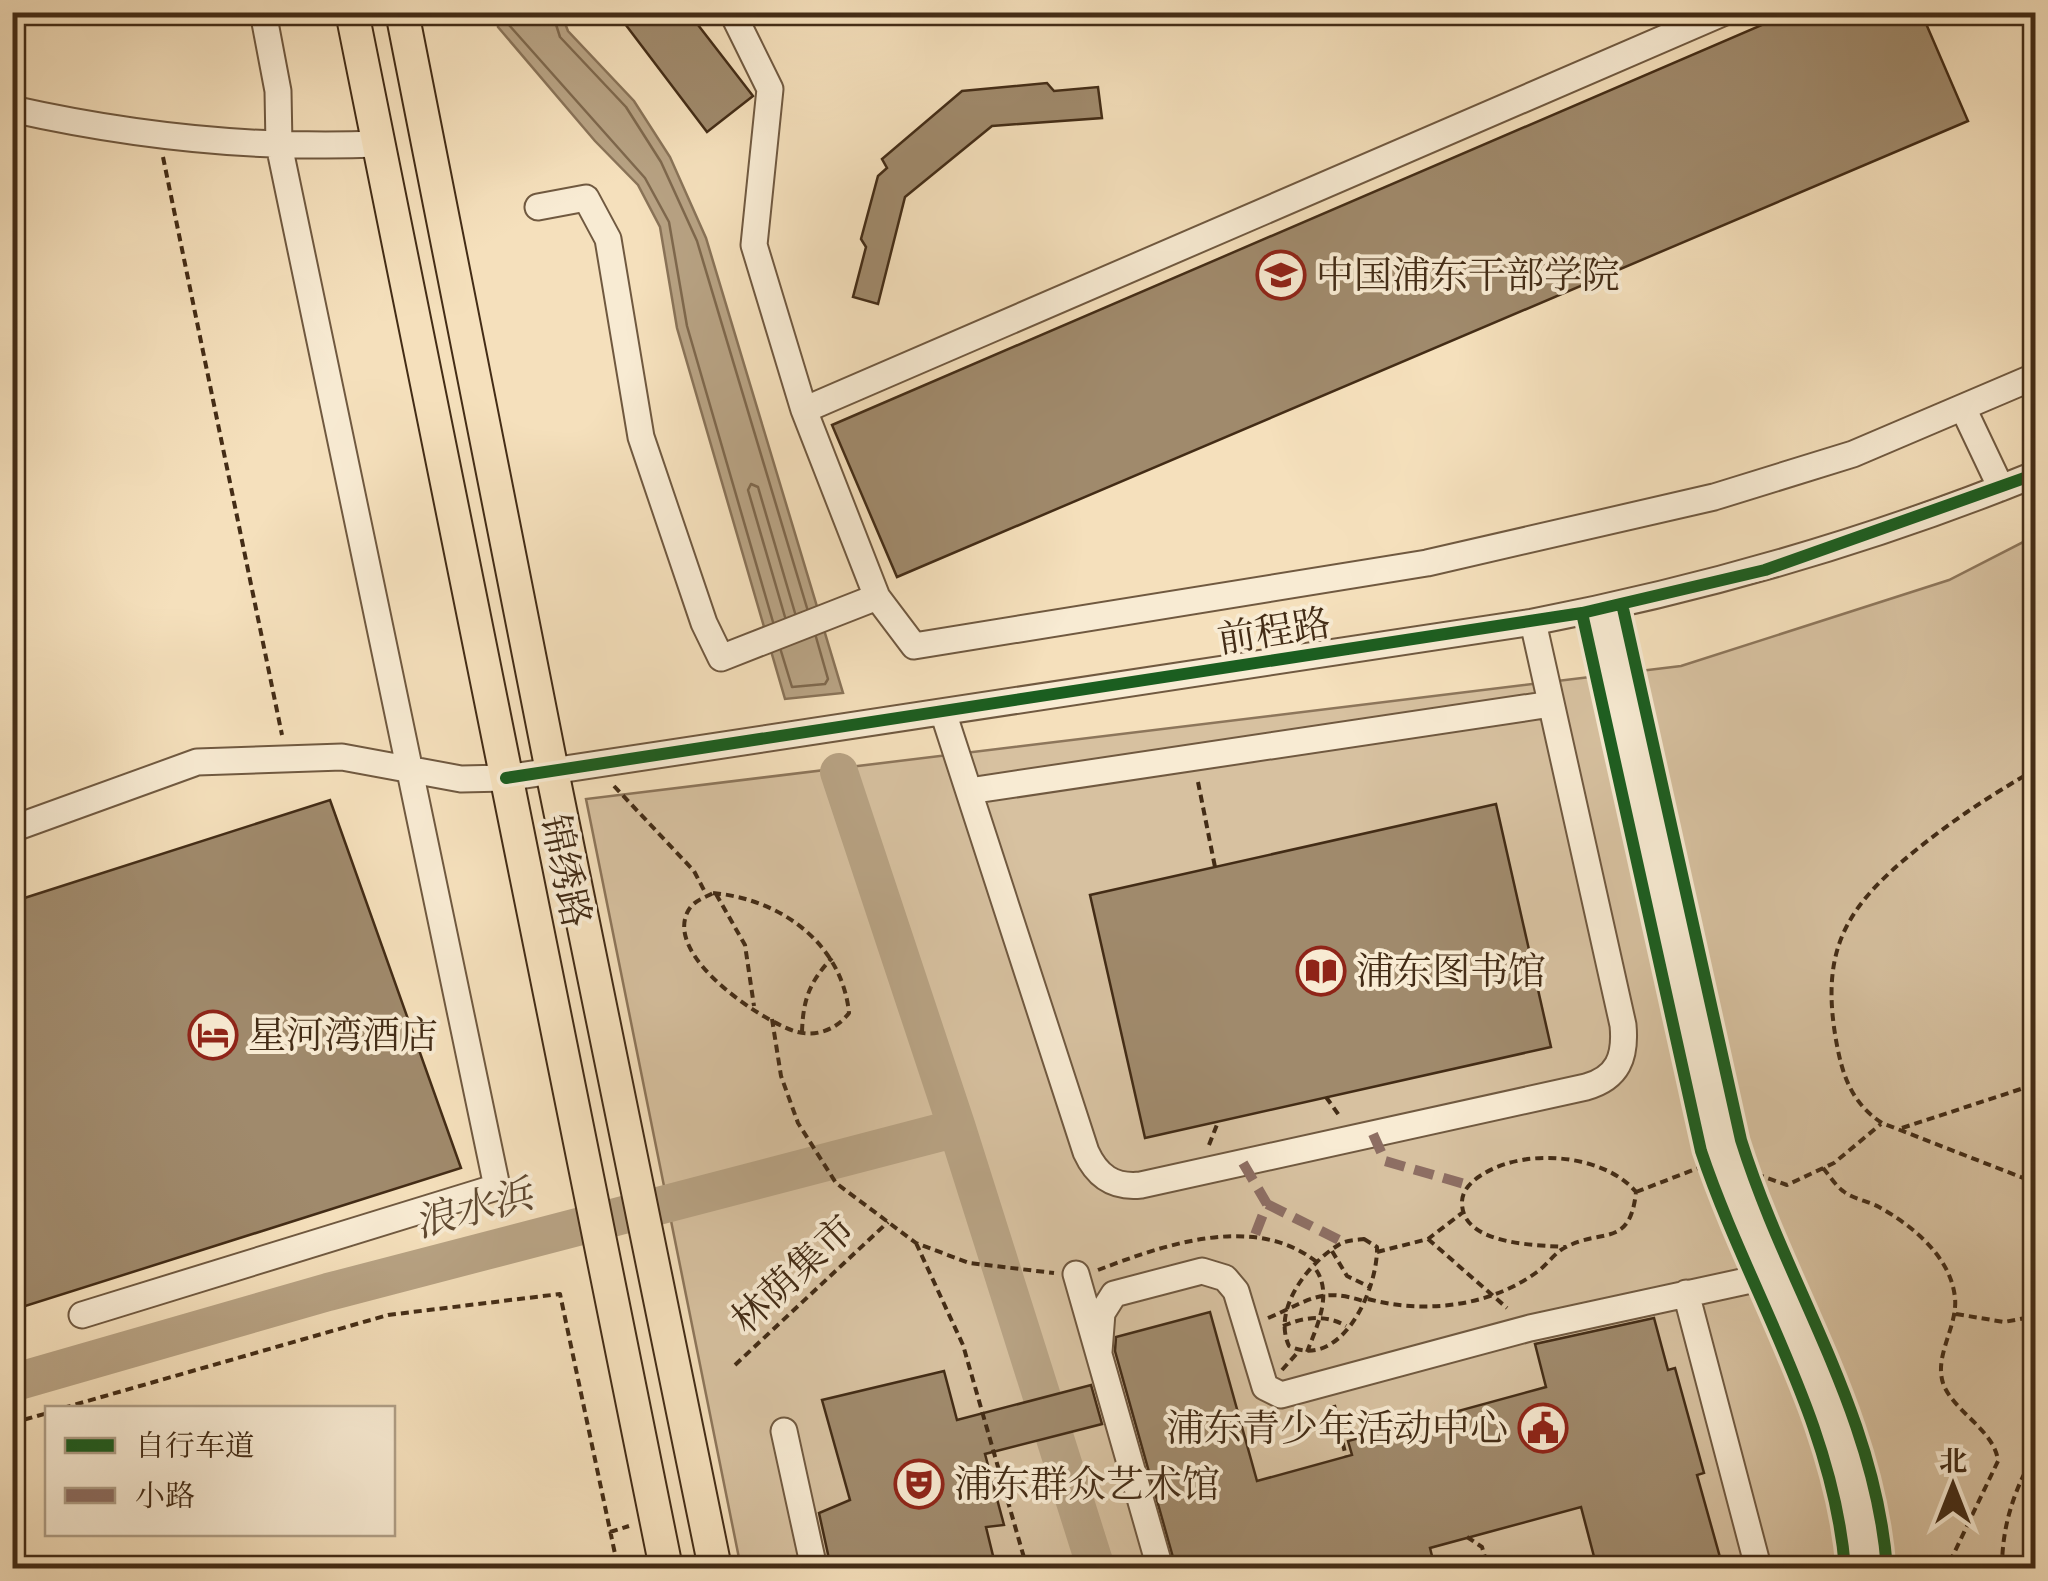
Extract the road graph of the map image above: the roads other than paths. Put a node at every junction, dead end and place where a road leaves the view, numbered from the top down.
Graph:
1 (263, 12) edge
2 (352, 12) edge
3 (402, 12) edge
4 (732, 12) edge
5 (1724, 12) edge
6 (12, 109) edge
7 (378, 144) junction
8 (280, 145) junction
9 (538, 207) dead end
10 (2036, 376) edge
11 (1963, 408) junction
12 (804, 410) junction
13 (2036, 474) edge
14 (2001, 488) junction
15 (877, 597) junction
16 (1602, 608) junction
17 (1533, 622) junction
18 (1551, 704) junction
19 (943, 712) junction
20 (407, 768) junction
21 (552, 771) junction
22 (506, 778) junction
23 (969, 791) junction
24 (12, 828) edge
25 (1076, 1274) dead end
26 (1751, 1280) dead end
27 (1686, 1293) junction
28 (82, 1315) dead end
29 (1098, 1352) junction
30 (784, 1431) dead end
31 (666, 1568) edge
32 (715, 1568) edge
33 (814, 1568) edge
34 (1160, 1568) edge
35 (1762, 1568) edge
36 (1866, 1568) edge

1 - 8 street
2 - 7 main road, 锦绣路
3 - 21 main road, 锦绣路
4 - 12 street
5 - 12 street
6 - 8 street
7 - 8 street
7 - 22 main road, 锦绣路
8 - 20 street
9 - 15 street
10 - 11 street
11 - 14 street
11 - 15 street
12 - 15 street
13 - 14 street, 前程路
14 - 16 street, 前程路
16 - 17 street, 前程路
16 - 36 street
17 - 18 street
17 - 19 street, 前程路
18 - 23 street
18 - 23 street
19 - 21 street, 前程路
19 - 23 street
20 - 22 street, 前程路
20 - 24 street, 前程路
20 - 28 street
21 - 22 street, 前程路
21 - 32 main road, 锦绣路
22 - 31 main road, 锦绣路
25 - 29 street
26 - 27 street
27 - 29 street
27 - 35 street
29 - 34 street
30 - 33 street

